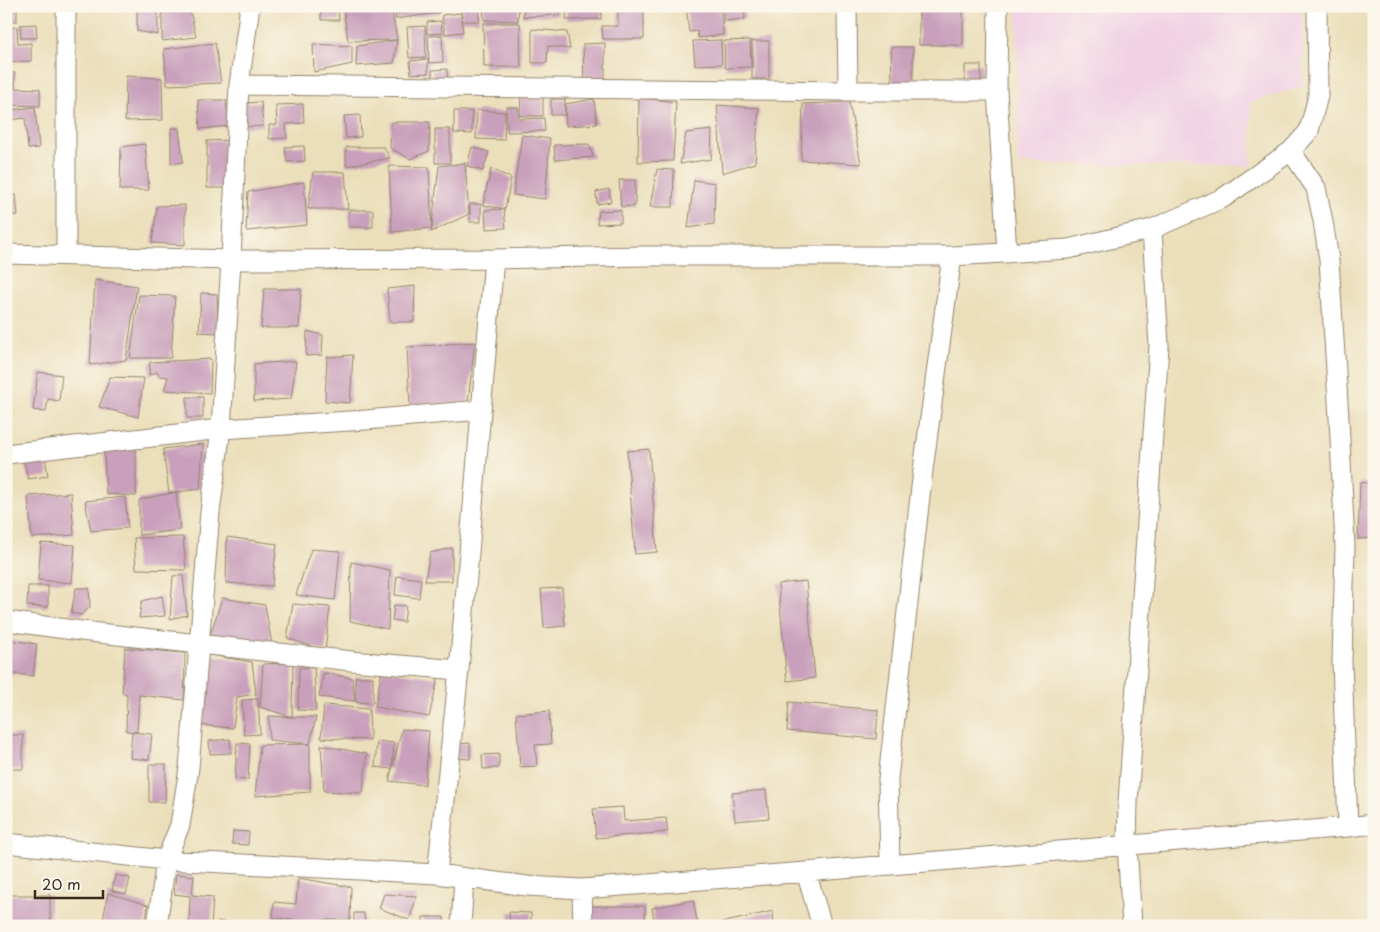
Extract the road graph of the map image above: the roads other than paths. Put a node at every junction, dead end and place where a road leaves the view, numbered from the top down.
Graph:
1 (66, 6) edge
2 (250, 6) edge
3 (848, 6) edge
4 (998, 6) edge
5 (1317, 6) edge
6 (239, 85) junction
7 (848, 91) junction
8 (997, 91) junction
9 (1291, 151) junction
10 (1152, 229) junction
11 (1007, 252) junction
12 (6, 254) edge
13 (66, 255) junction
14 (952, 256) junction
15 (494, 259) junction
16 (231, 260) junction
17 (481, 410) junction
18 (221, 429) junction
19 (6, 454) edge
20 (6, 621) edge
21 (198, 644) junction
22 (459, 670) junction
23 (1374, 824) edge
24 (1348, 827) junction
25 (6, 843) edge
26 (1127, 844) junction
27 (166, 860) junction
28 (890, 864) junction
29 (806, 872) junction
30 (438, 874) junction
31 (464, 879) junction
32 (582, 889) junction
33 (157, 926) edge
34 (462, 926) edge
35 (583, 926) edge
36 (822, 926) edge
37 (1132, 926) edge

1 - 13 street
2 - 6 street
3 - 7 street
4 - 8 street
5 - 9 street
6 - 7 street
6 - 16 street
7 - 8 street
8 - 11 street
9 - 10 street
9 - 24 street
10 - 11 street
10 - 26 street
11 - 14 street
12 - 13 street
13 - 16 street
14 - 15 street
14 - 28 street
15 - 16 street
15 - 17 street
16 - 18 street
17 - 18 street
17 - 22 street
18 - 19 street
18 - 21 street
20 - 21 street
21 - 22 street
21 - 27 street
22 - 30 street
23 - 24 street
24 - 26 street
25 - 27 street
26 - 28 street
26 - 37 street
27 - 30 street
27 - 33 street
28 - 29 street
29 - 32 street
29 - 36 street
30 - 31 street
31 - 32 street
31 - 34 street
32 - 35 street

